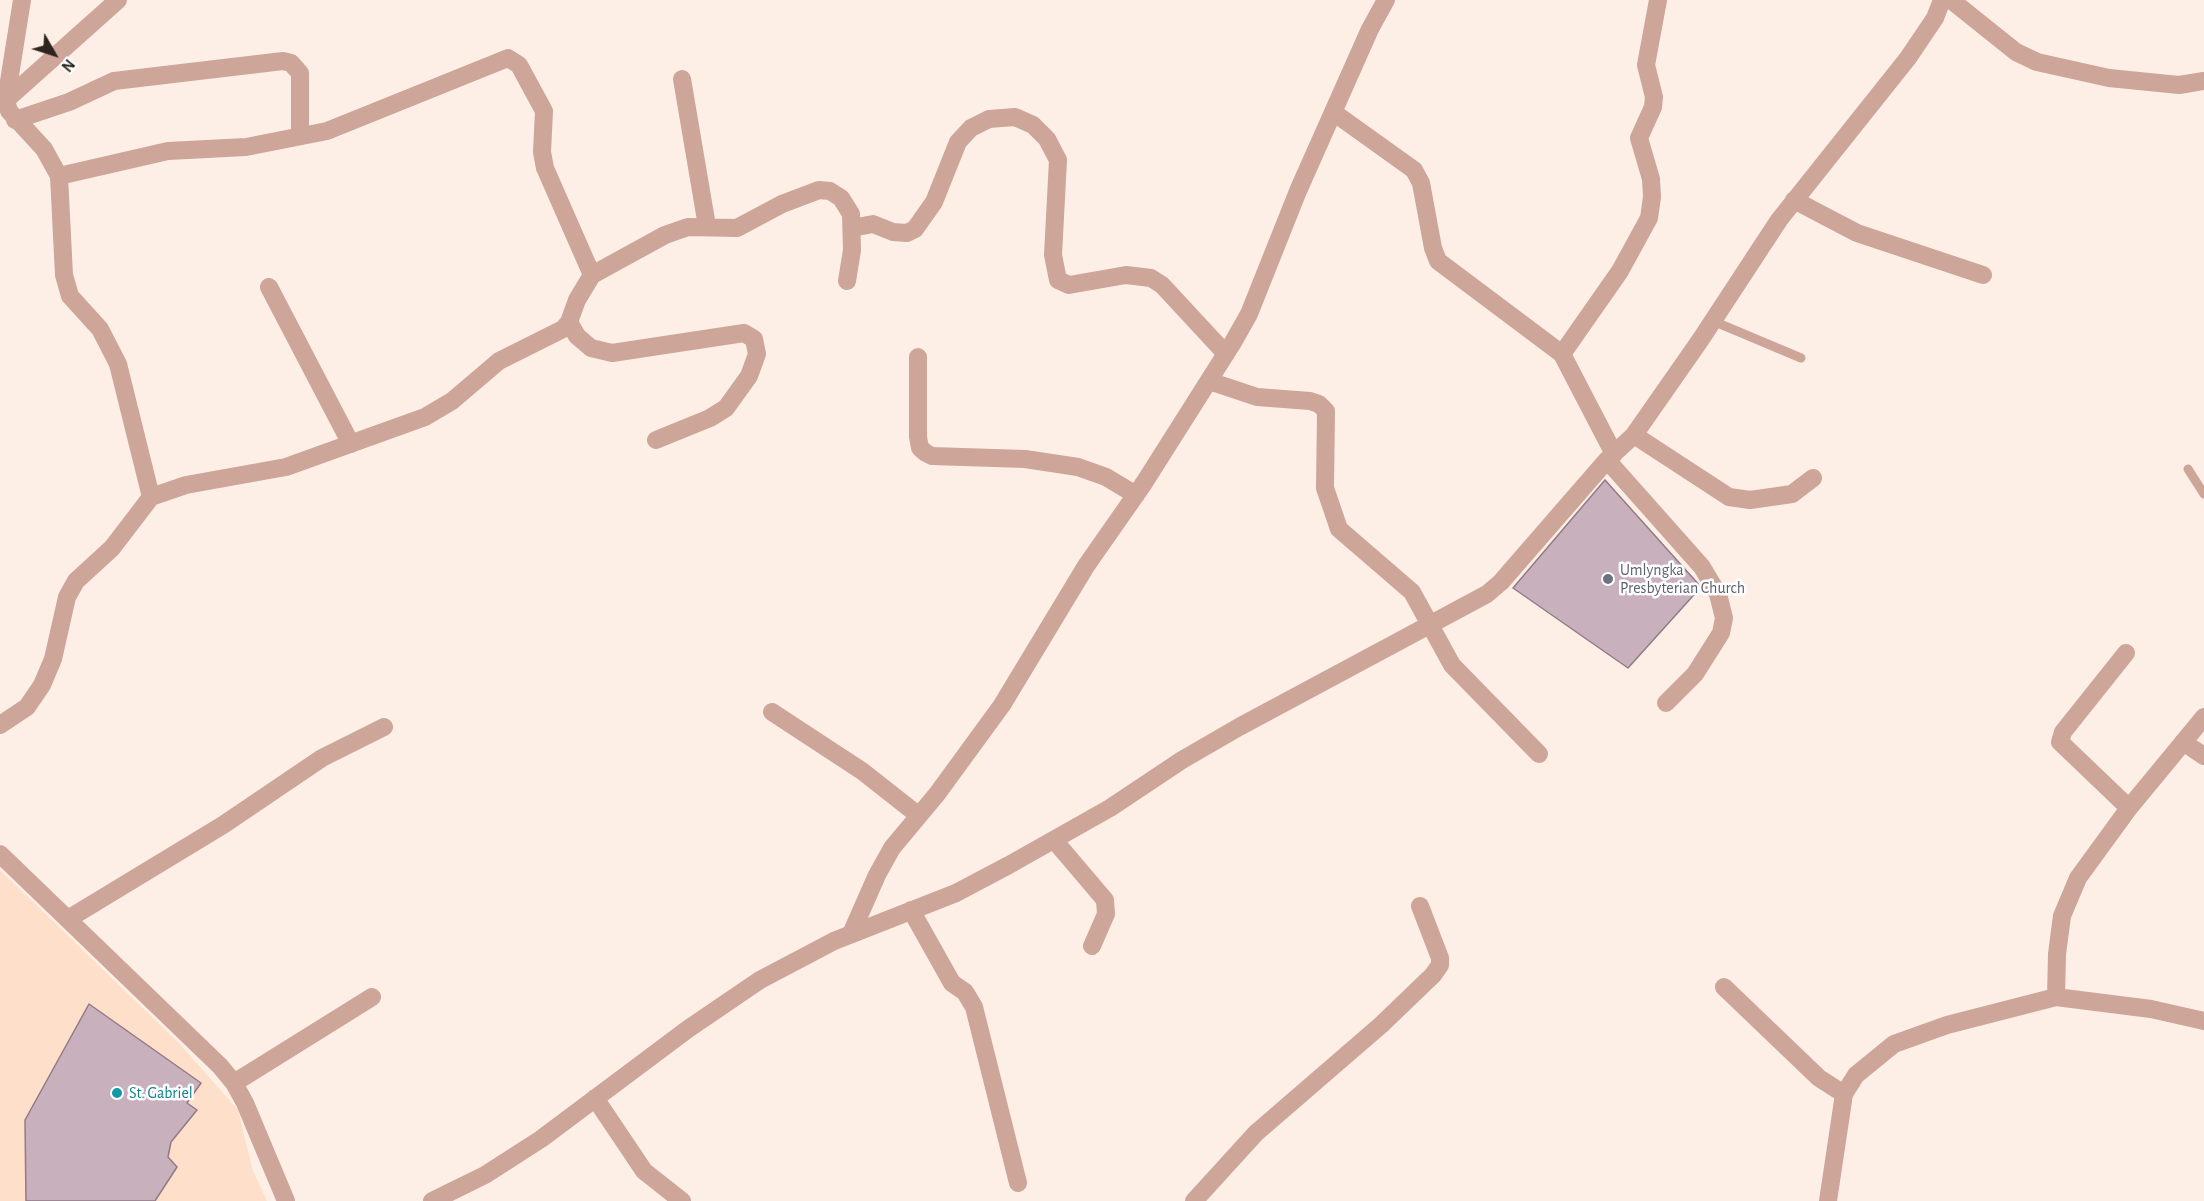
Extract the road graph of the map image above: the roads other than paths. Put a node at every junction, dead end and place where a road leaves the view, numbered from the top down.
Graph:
1 (22, 0) edge
2 (118, 0) edge
3 (1386, 0) edge
4 (1658, 0) edge
5 (1942, 0) edge
6 (1951, 0) edge
7 (682, 79) dead end
8 (2204, 81) edge
9 (6, 100) junction
10 (1334, 112) junction
11 (15, 120) junction
12 (300, 136) junction
13 (59, 176) junction
14 (1794, 200) junction
15 (707, 226) junction
16 (852, 228) junction
17 (592, 275) junction
18 (1983, 275) dead end
19 (847, 281) dead end
20 (269, 287) dead end
21 (1713, 321) junction
22 (569, 322) junction
23 (1226, 354) junction
24 (1562, 354) junction
25 (918, 357) dead end
26 (1800, 358) dead end
27 (1209, 381) junction
28 (1634, 435) junction
29 (656, 440) dead end
30 (351, 444) junction
31 (1610, 457) junction
32 (2188, 469) dead end
33 (1813, 478) dead end
34 (2204, 494) edge
35 (1136, 495) junction
36 (151, 497) junction
37 (1428, 625) junction
38 (2126, 653) dead end
39 (1666, 703) dead end
40 (771, 712) dead end
41 (2204, 717) edge
42 (0, 725) edge
43 (384, 727) dead end
44 (2183, 741) junction
45 (1539, 754) dead end
46 (2204, 756) edge
47 (2129, 808) junction
48 (918, 815) junction
49 (1054, 840) junction
50 (0, 854) edge
51 (1420, 906) dead end
52 (911, 910) junction
53 (68, 919) junction
54 (851, 934) junction
55 (1092, 946) dead end
56 (1724, 987) dead end
57 (372, 997) dead end
58 (2056, 997) junction
59 (2204, 1021) edge
60 (234, 1083) junction
61 (1844, 1094) junction
62 (595, 1098) junction
63 (1018, 1183) dead end
64 (286, 1201) edge
65 (432, 1201) edge
66 (682, 1201) edge
67 (1194, 1201) edge
68 (1828, 1201) edge

1 - 9 street
2 - 9 street
3 - 10 street
4 - 24 street
5 - 14 street
6 - 8 street
7 - 15 street
9 - 11 street
10 - 23 street
10 - 24 street
11 - 12 street
11 - 13 street
12 - 13 street
12 - 17 street
13 - 36 street
14 - 18 street
14 - 21 street
15 - 16 street
15 - 17 street
16 - 19 street
16 - 23 street
17 - 22 street
20 - 30 street
21 - 26 lane
21 - 28 street
22 - 29 street
22 - 30 street
23 - 27 street
24 - 31 street
25 - 35 street
27 - 35 street
27 - 37 street
28 - 31 street
28 - 33 street
30 - 36 street
31 - 37 street
31 - 39 street
32 - 34 lane
35 - 48 street
36 - 42 street
37 - 45 street
37 - 49 street
38 - 47 street
40 - 48 street
41 - 44 street
43 - 53 street
44 - 46 street
44 - 47 street
47 - 58 street
48 - 54 street
49 - 52 street
49 - 55 street
50 - 53 street
51 - 67 street
52 - 54 street
52 - 63 street
53 - 60 street
54 - 62 street
56 - 61 street
57 - 60 street
58 - 59 street
58 - 61 street
60 - 64 street
61 - 68 street
62 - 65 street
62 - 66 street

